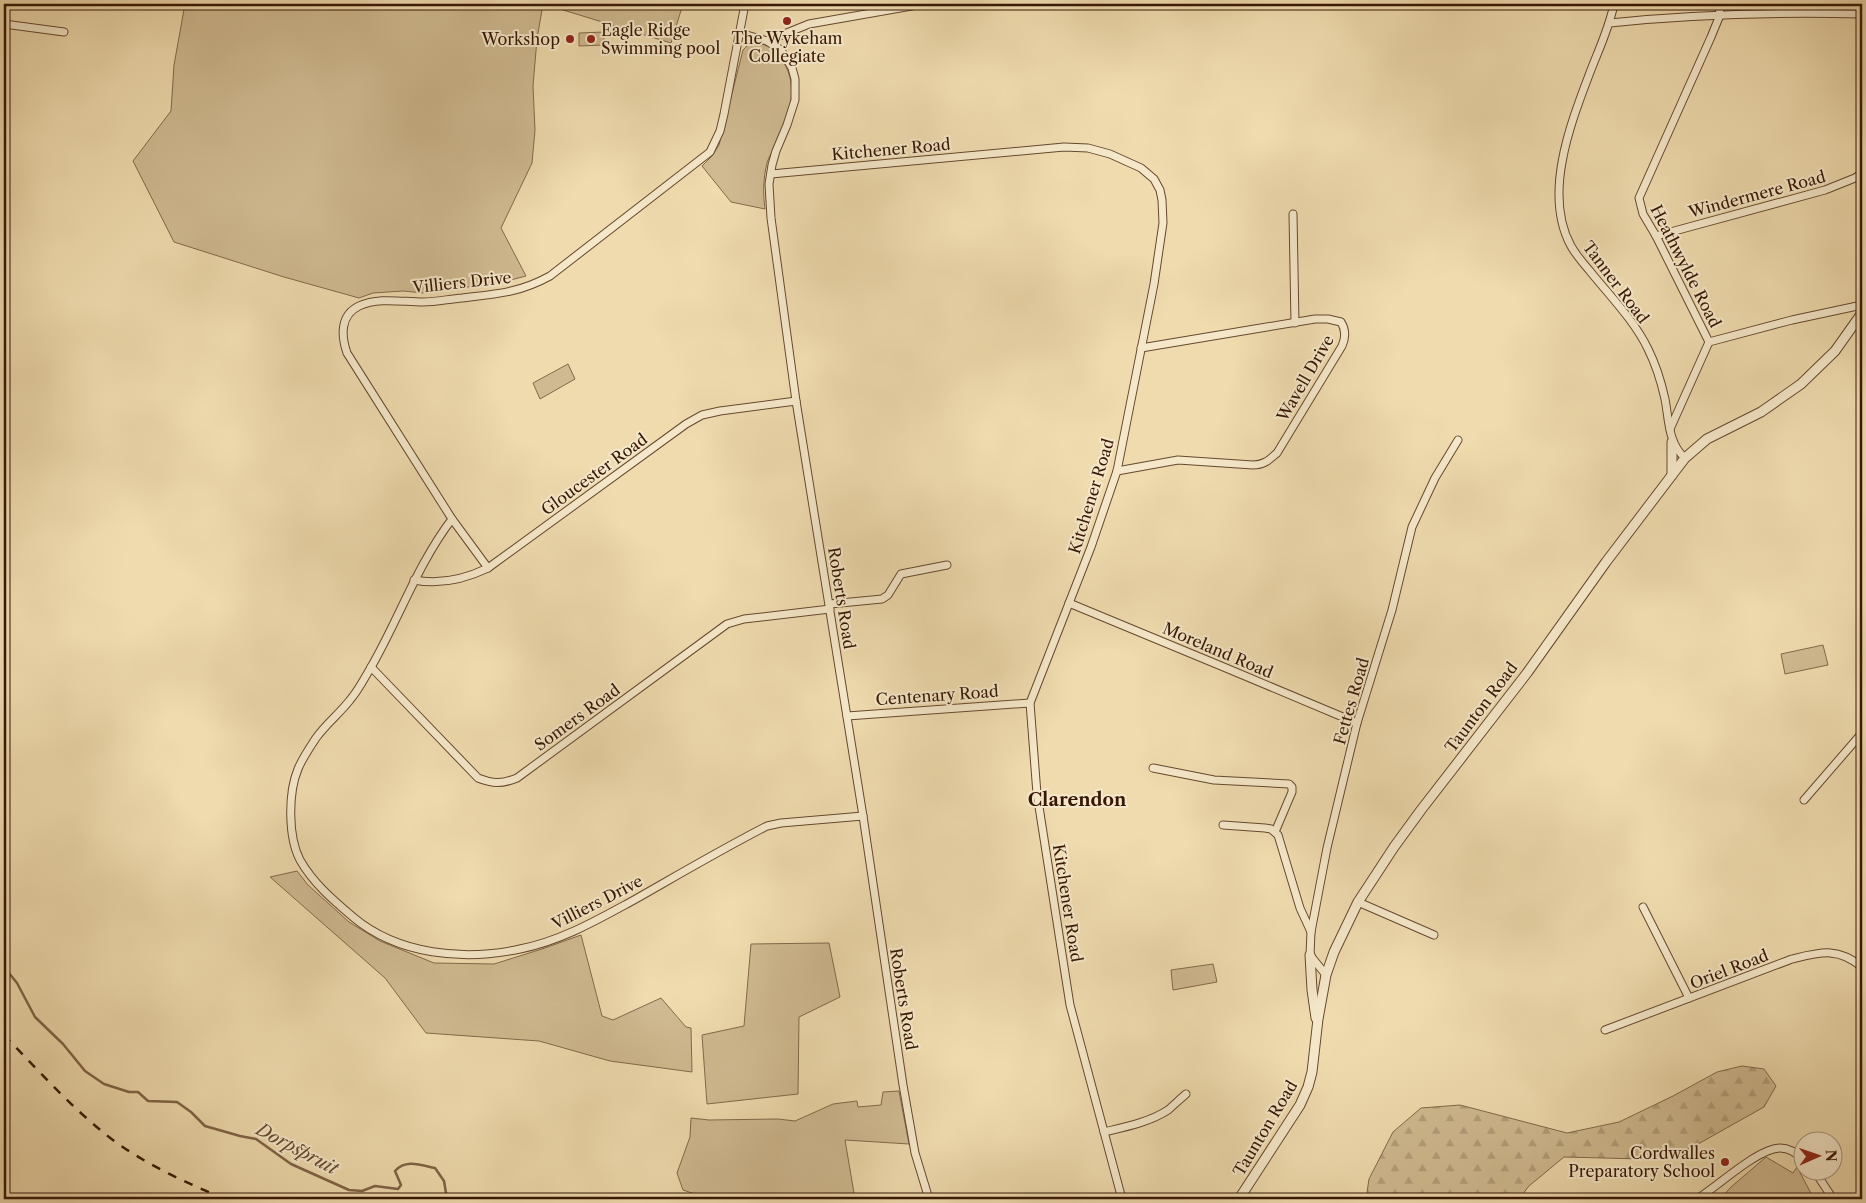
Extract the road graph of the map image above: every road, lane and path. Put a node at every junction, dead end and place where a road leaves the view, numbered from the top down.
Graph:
1 (745, 4) edge
2 (923, 4) edge
3 (1614, 4) edge
4 (1720, 4) edge
5 (1860, 4) edge
6 (1860, 14) edge
7 (1720, 15) junction
8 (1610, 23) junction
9 (4, 24) edge
10 (64, 32) dead end
11 (740, 33) junction
12 (767, 41) junction
13 (1862, 173) edge
14 (771, 174) junction
15 (1293, 214) dead end
16 (1656, 236) junction
17 (1862, 305) edge
18 (1862, 313) edge
19 (1295, 322) junction
20 (1709, 342) junction
21 (1141, 348) junction
22 (796, 401) junction
23 (1670, 429) junction
24 (1458, 440) dead end
25 (1672, 442) junction
26 (1685, 458) junction
27 (1117, 471) junction
28 (1672, 474) junction
29 (452, 519) junction
30 (947, 565) dead end
31 (488, 568) junction
32 (414, 580) junction
33 (1069, 603) junction
34 (830, 607) junction
35 (371, 667) junction
36 (1030, 703) junction
37 (847, 716) junction
38 (1357, 723) junction
39 (1862, 733) edge
40 (1153, 768) dead end
41 (1804, 800) dead end
42 (863, 816) junction
43 (1223, 826) dead end
44 (1275, 832) junction
45 (1358, 902) junction
46 (1644, 907) dead end
47 (1311, 932) junction
48 (1434, 935) dead end
49 (1310, 956) junction
50 (1862, 967) edge
51 (1326, 975) junction
52 (1689, 998) junction
53 (1318, 1025) junction
54 (1605, 1030) dead end
55 (1186, 1094) dead end
56 (1104, 1132) junction
57 (1794, 1152) edge
58 (1821, 1180) edge
59 (929, 1199) edge
60 (1122, 1199) edge
61 (1239, 1199) edge
62 (1697, 1199) edge
63 (1833, 1199) edge

1 - 11 street, Villiers Drive
2 - 12 street
3 - 8 street, Tanner Road
4 - 7 street, Heathwylde Road
5 - 6 street
6 - 7 street
7 - 8 street
7 - 16 street, Heathwylde Road
8 - 23 street, Tanner Road
9 - 10 street
11 - 12 street, Roberts Road
11 - 29 street, Villiers Drive
12 - 14 street, Roberts Road
13 - 16 street, Windermere Road
14 - 21 street, Kitchener Road
14 - 22 street, Roberts Road
15 - 19 street
16 - 20 street, Heathwylde Road
17 - 20 street
18 - 26 street, Taunton Road
19 - 21 street, Wavell Drive
19 - 27 street, Wavell Drive
20 - 23 street, Heathwylde Road
21 - 27 street, Kitchener Road
22 - 31 street, Gloucester Road
22 - 34 street, Roberts Road
23 - 25 street, Tanner Road
24 - 38 street, Fettes Road
25 - 26 street
25 - 28 street
26 - 28 street, Taunton Road
27 - 33 street, Kitchener Road
28 - 45 street, Taunton Road
29 - 31 street, Villiers Drive
29 - 32 street, Villiers Drive
30 - 34 street, Somers Road
31 - 32 street, Gloucester Road
32 - 35 street, Villiers Drive
33 - 36 street, Kitchener Road
33 - 38 street, Moreland Road
34 - 35 street, Somers Road
34 - 37 street, Roberts Road
35 - 42 street, Villiers Drive
36 - 37 street, Centenary Road
36 - 56 street, Kitchener Road
37 - 42 street, Roberts Road
38 - 47 street, Fettes Road
39 - 41 street
40 - 44 street
42 - 59 street, Roberts Road
43 - 44 street
44 - 47 street
45 - 48 street
45 - 51 street, Taunton Road
46 - 52 street
47 - 49 street, Fettes Road
49 - 51 street
49 - 53 street
50 - 52 street, Oriel Road
51 - 53 street, Taunton Road
52 - 54 street, Oriel Road
53 - 61 street, Taunton Road
55 - 56 street
56 - 60 street, Kitchener Road
57 - 62 street
58 - 63 street

